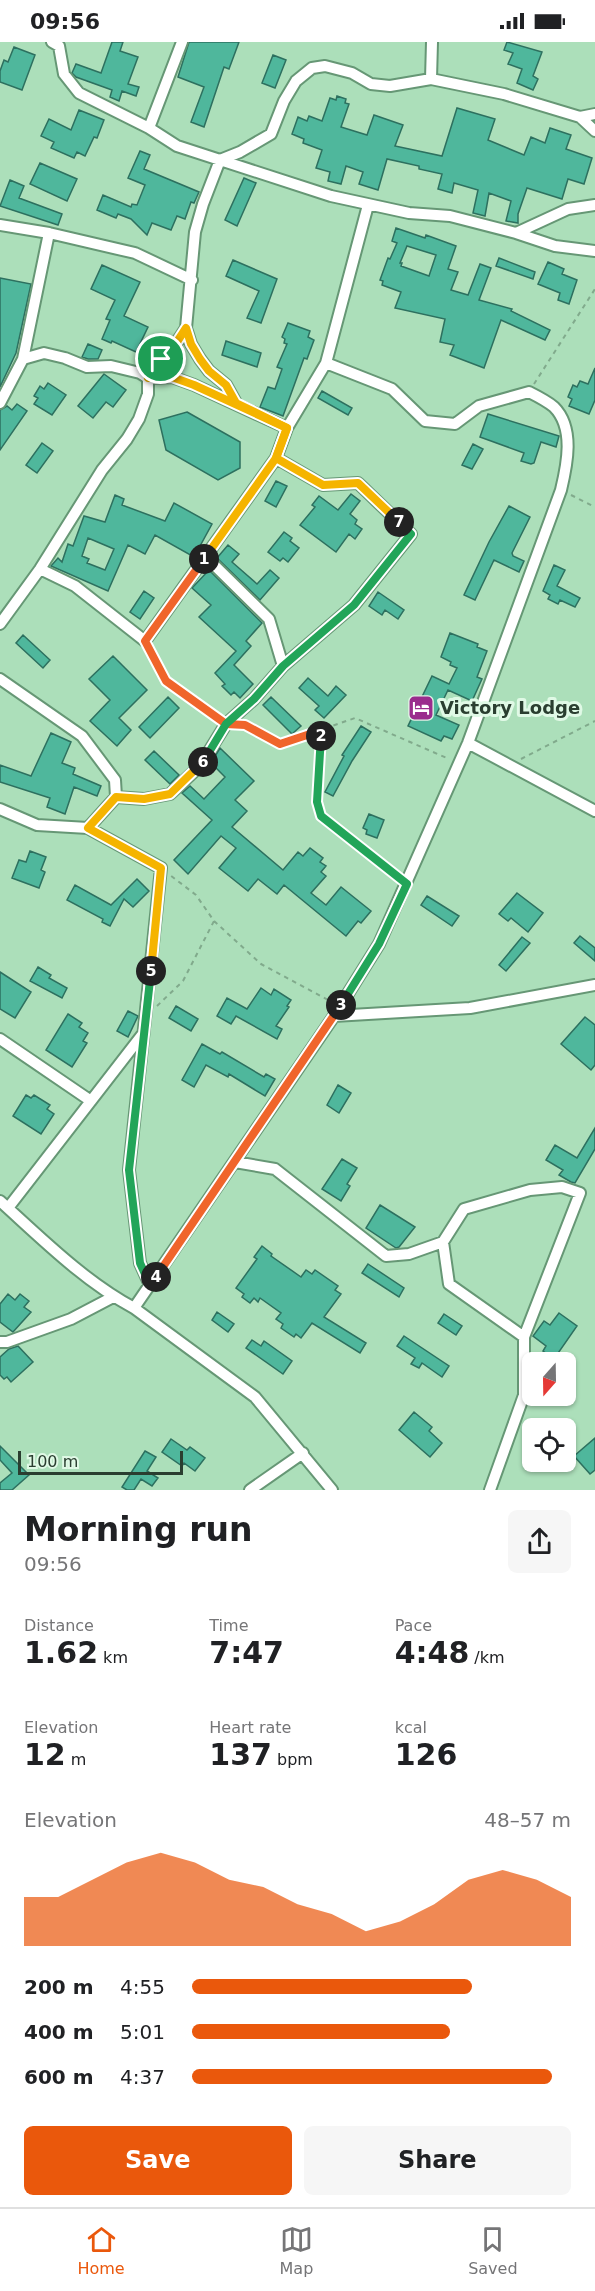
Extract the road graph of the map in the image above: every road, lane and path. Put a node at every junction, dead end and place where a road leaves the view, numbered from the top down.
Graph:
1 (52, 42) edge
2 (182, 42) edge
3 (432, 42) edge
4 (431, 80) junction
5 (595, 114) edge
6 (580, 117) junction
7 (149, 128) junction
8 (595, 131) edge
9 (220, 160) junction
10 (368, 205) junction
11 (595, 205) edge
12 (0, 225) edge
13 (49, 233) junction
14 (516, 233) junction
15 (595, 251) edge
16 (192, 280) junction
17 (595, 289) edge
18 (186, 328) junction
19 (22, 359) junction
20 (326, 363) junction
21 (148, 378) junction
22 (529, 392) junction
23 (0, 403) edge
24 (236, 403) junction
25 (287, 428) junction
26 (276, 458) junction
27 (561, 490) junction
28 (595, 507) edge
29 (206, 557) junction
30 (40, 569) junction
31 (0, 624) edge
32 (145, 641) junction
33 (283, 666) junction
34 (0, 679) edge
35 (595, 721) edge
36 (226, 724) junction
37 (322, 730) junction
38 (468, 743) junction
39 (459, 763) junction
40 (512, 768) junction
41 (116, 797) junction
42 (0, 809) edge
43 (595, 811) edge
44 (88, 828) junction
45 (161, 868) junction
46 (407, 884) junction
47 (214, 921) junction
48 (595, 986) edge
49 (337, 1011) junction
50 (146, 1016) junction
51 (143, 1034) junction
52 (0, 1040) edge
53 (91, 1101) junction
54 (235, 1162) junction
55 (4, 1205) edge
56 (443, 1242) junction
57 (150, 1285) junction
58 (113, 1297) junction
59 (134, 1308) junction
60 (524, 1337) junction
61 (0, 1342) edge
62 (303, 1453) junction
63 (250, 1490) edge
64 (332, 1490) edge
65 (490, 1490) edge

1 - 7 street
2 - 7 street
3 - 4 street
4 - 6 street
4 - 9 street
5 - 6 street
6 - 8 street
7 - 9 street
9 - 10 street
9 - 16 street
10 - 14 street
10 - 20 street
11 - 14 street
12 - 13 street
13 - 16 street
13 - 19 street
14 - 15 street
16 - 18 street
17 - 22 path
18 - 21 street
18 - 24 street
19 - 21 street
19 - 23 street
20 - 22 street
20 - 25 street
21 - 24 street
21 - 30 street
22 - 27 street
24 - 25 street
25 - 26 street
26 - 29 street
26 - 33 street
27 - 28 path
27 - 38 street
29 - 32 street
29 - 33 street
30 - 31 street
30 - 32 street
32 - 36 path
33 - 36 street
34 - 41 street
35 - 40 path
36 - 37 path
36 - 41 street
37 - 39 path
37 - 46 path
38 - 39 street
38 - 40 street
39 - 46 street
40 - 43 street
41 - 44 street
42 - 44 street
44 - 45 street
45 - 47 path
45 - 50 street
46 - 49 street
47 - 49 path
47 - 50 path
48 - 49 street
49 - 54 street
50 - 51 street
51 - 53 street
51 - 57 street
52 - 53 street
53 - 55 street
54 - 56 street
54 - 57 street
55 - 58 street
56 - 60 street
56 - 60 street
57 - 59 street
58 - 59 street
58 - 61 street
59 - 62 street
60 - 65 street
62 - 63 street
62 - 64 street

